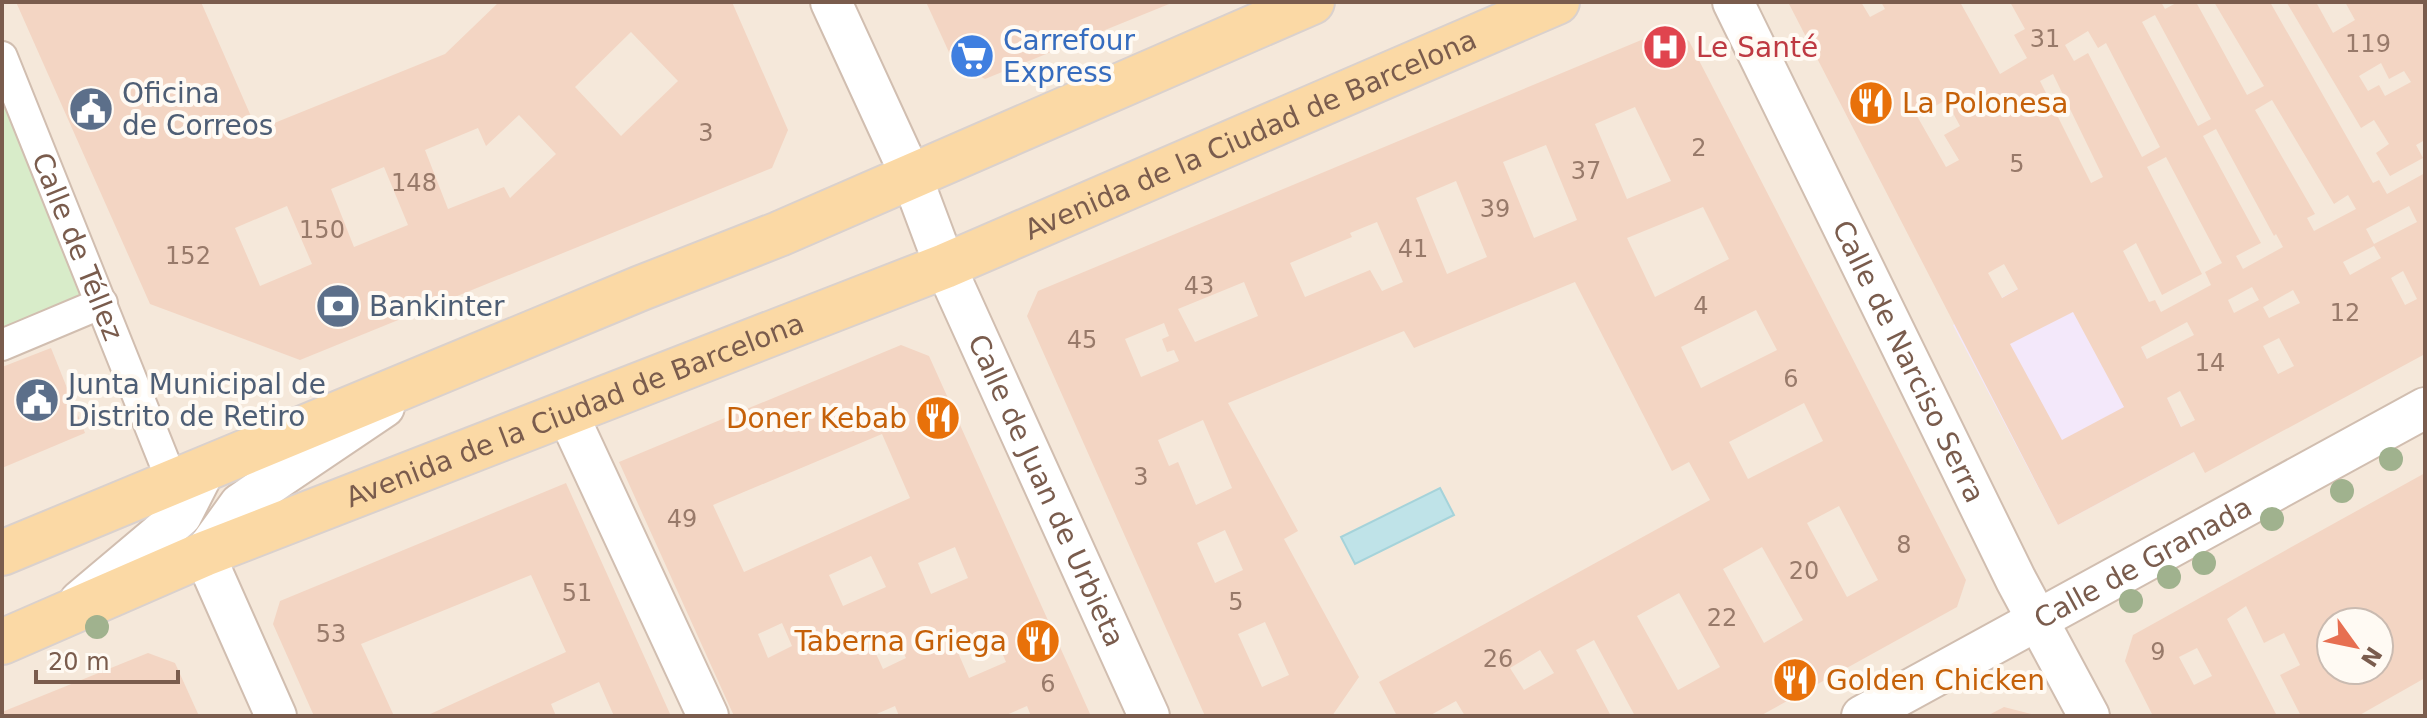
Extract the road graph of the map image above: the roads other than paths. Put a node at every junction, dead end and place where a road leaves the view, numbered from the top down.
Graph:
1 (831, 2) edge
2 (1312, 2) edge
3 (1557, 2) edge
4 (1733, 2) edge
5 (2, 57) edge
6 (912, 178) junction
7 (945, 266) junction
8 (102, 303) junction
9 (2, 345) edge
10 (431, 375) junction
11 (2425, 408) edge
12 (567, 413) junction
13 (189, 474) junction
14 (2, 553) edge
15 (204, 554) junction
16 (61, 616) junction
17 (2039, 621) junction
18 (2, 642) edge
19 (276, 716) edge
20 (708, 716) edge
21 (1149, 716) edge
22 (1862, 716) edge
23 (2089, 716) edge

1 - 6 street
2 - 6 main road, Avenida de la Ciudad de Barcelona
3 - 7 main road, Avenida de la Ciudad de Barcelona
4 - 17 street, Calle de Narciso Serra
5 - 8 street, Calle de Téllez
6 - 7 street
6 - 10 main road, Avenida de la Ciudad de Barcelona
7 - 12 main road, Avenida de la Ciudad de Barcelona
7 - 21 street, Calle de Juan de Urbieta
8 - 9 street
8 - 13 street, Calle de Téllez
10 - 13 main road, Avenida de la Ciudad de Barcelona
10 - 15 street, Avenida de la Ciudad de Barcelona
11 - 17 street, Calle de Granada
12 - 15 main road, Avenida de la Ciudad de Barcelona
12 - 20 street
13 - 14 main road, Avenida de la Ciudad de Barcelona
13 - 16 street, Avenida de la Ciudad de Barcelona
15 - 16 main road, Avenida de la Ciudad de Barcelona
15 - 19 street
16 - 18 main road, Avenida de la Ciudad de Barcelona
17 - 22 street, Calle de Granada
17 - 23 street, Calle de Narciso Serra

